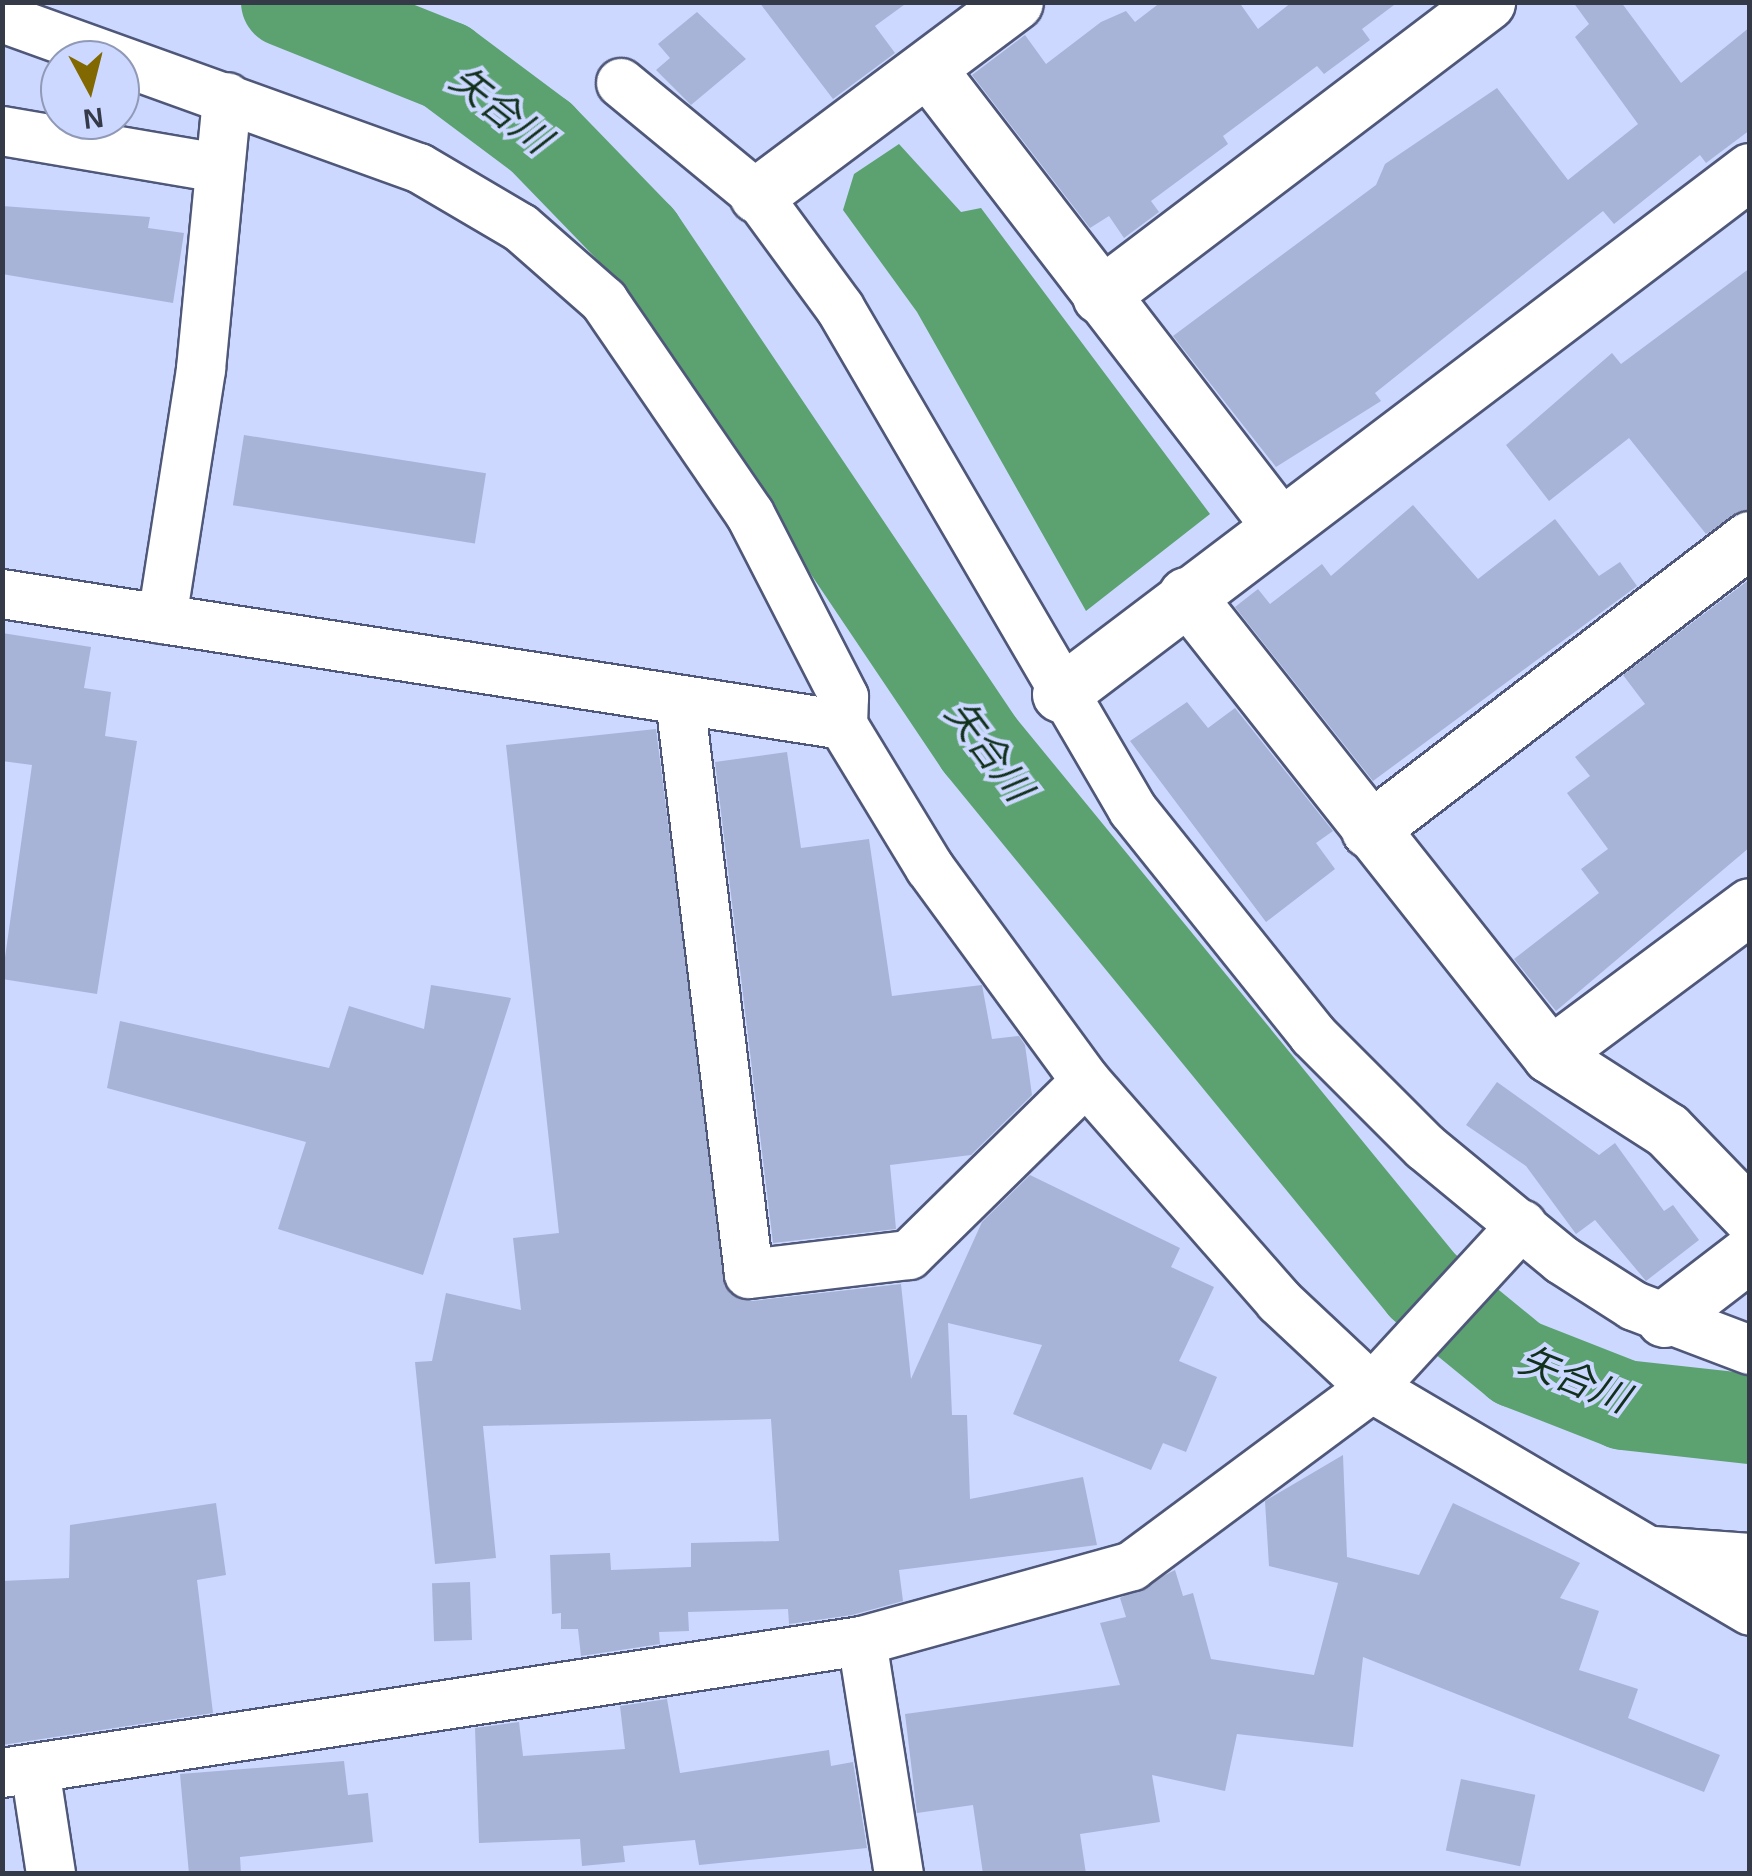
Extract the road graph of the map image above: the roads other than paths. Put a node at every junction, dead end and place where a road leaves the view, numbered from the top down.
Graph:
1 (1015, 2) edge
2 (1487, 2) edge
3 (2, 18) edge
4 (928, 69) junction
5 (621, 83) dead end
6 (228, 96) junction
7 (2, 131) edge
8 (218, 168) junction
9 (1750, 171) edge
10 (757, 195) junction
11 (1100, 296) junction
12 (1280, 526) junction
13 (1750, 539) edge
14 (2, 594) edge
15 (1186, 595) junction
16 (162, 619) junction
17 (1060, 694) junction
18 (680, 700) junction
19 (843, 725) junction
20 (1369, 830) junction
21 (1750, 906) edge
22 (1550, 1055) junction
23 (1086, 1081) junction
24 (1750, 1216) edge
25 (1515, 1234) junction
26 (1750, 1252) edge
27 (1664, 1319) junction
28 (1750, 1350) edge
29 (1381, 1378) junction
30 (1642, 1550) junction
31 (1750, 1558) edge
32 (1750, 1611) edge
33 (862, 1641) junction
34 (19, 1771) edge
35 (50, 1874) edge
36 (899, 1874) edge

1 - 4 street
2 - 11 street
3 - 6 street
4 - 10 street
4 - 11 street
5 - 10 street
6 - 8 street
6 - 19 street
7 - 8 street
8 - 16 street
9 - 12 street
10 - 17 street
11 - 12 street
12 - 15 street
13 - 20 street
14 - 16 street
15 - 17 street
15 - 20 street
16 - 18 street
17 - 25 street
18 - 19 street
18 - 23 street
19 - 23 street
20 - 22 street
21 - 22 street
22 - 24 street
23 - 29 street
25 - 27 street
25 - 29 street
26 - 27 street
27 - 28 street
29 - 30 street
29 - 33 street
30 - 31 street
30 - 32 street
33 - 34 street
33 - 36 street
34 - 35 street

